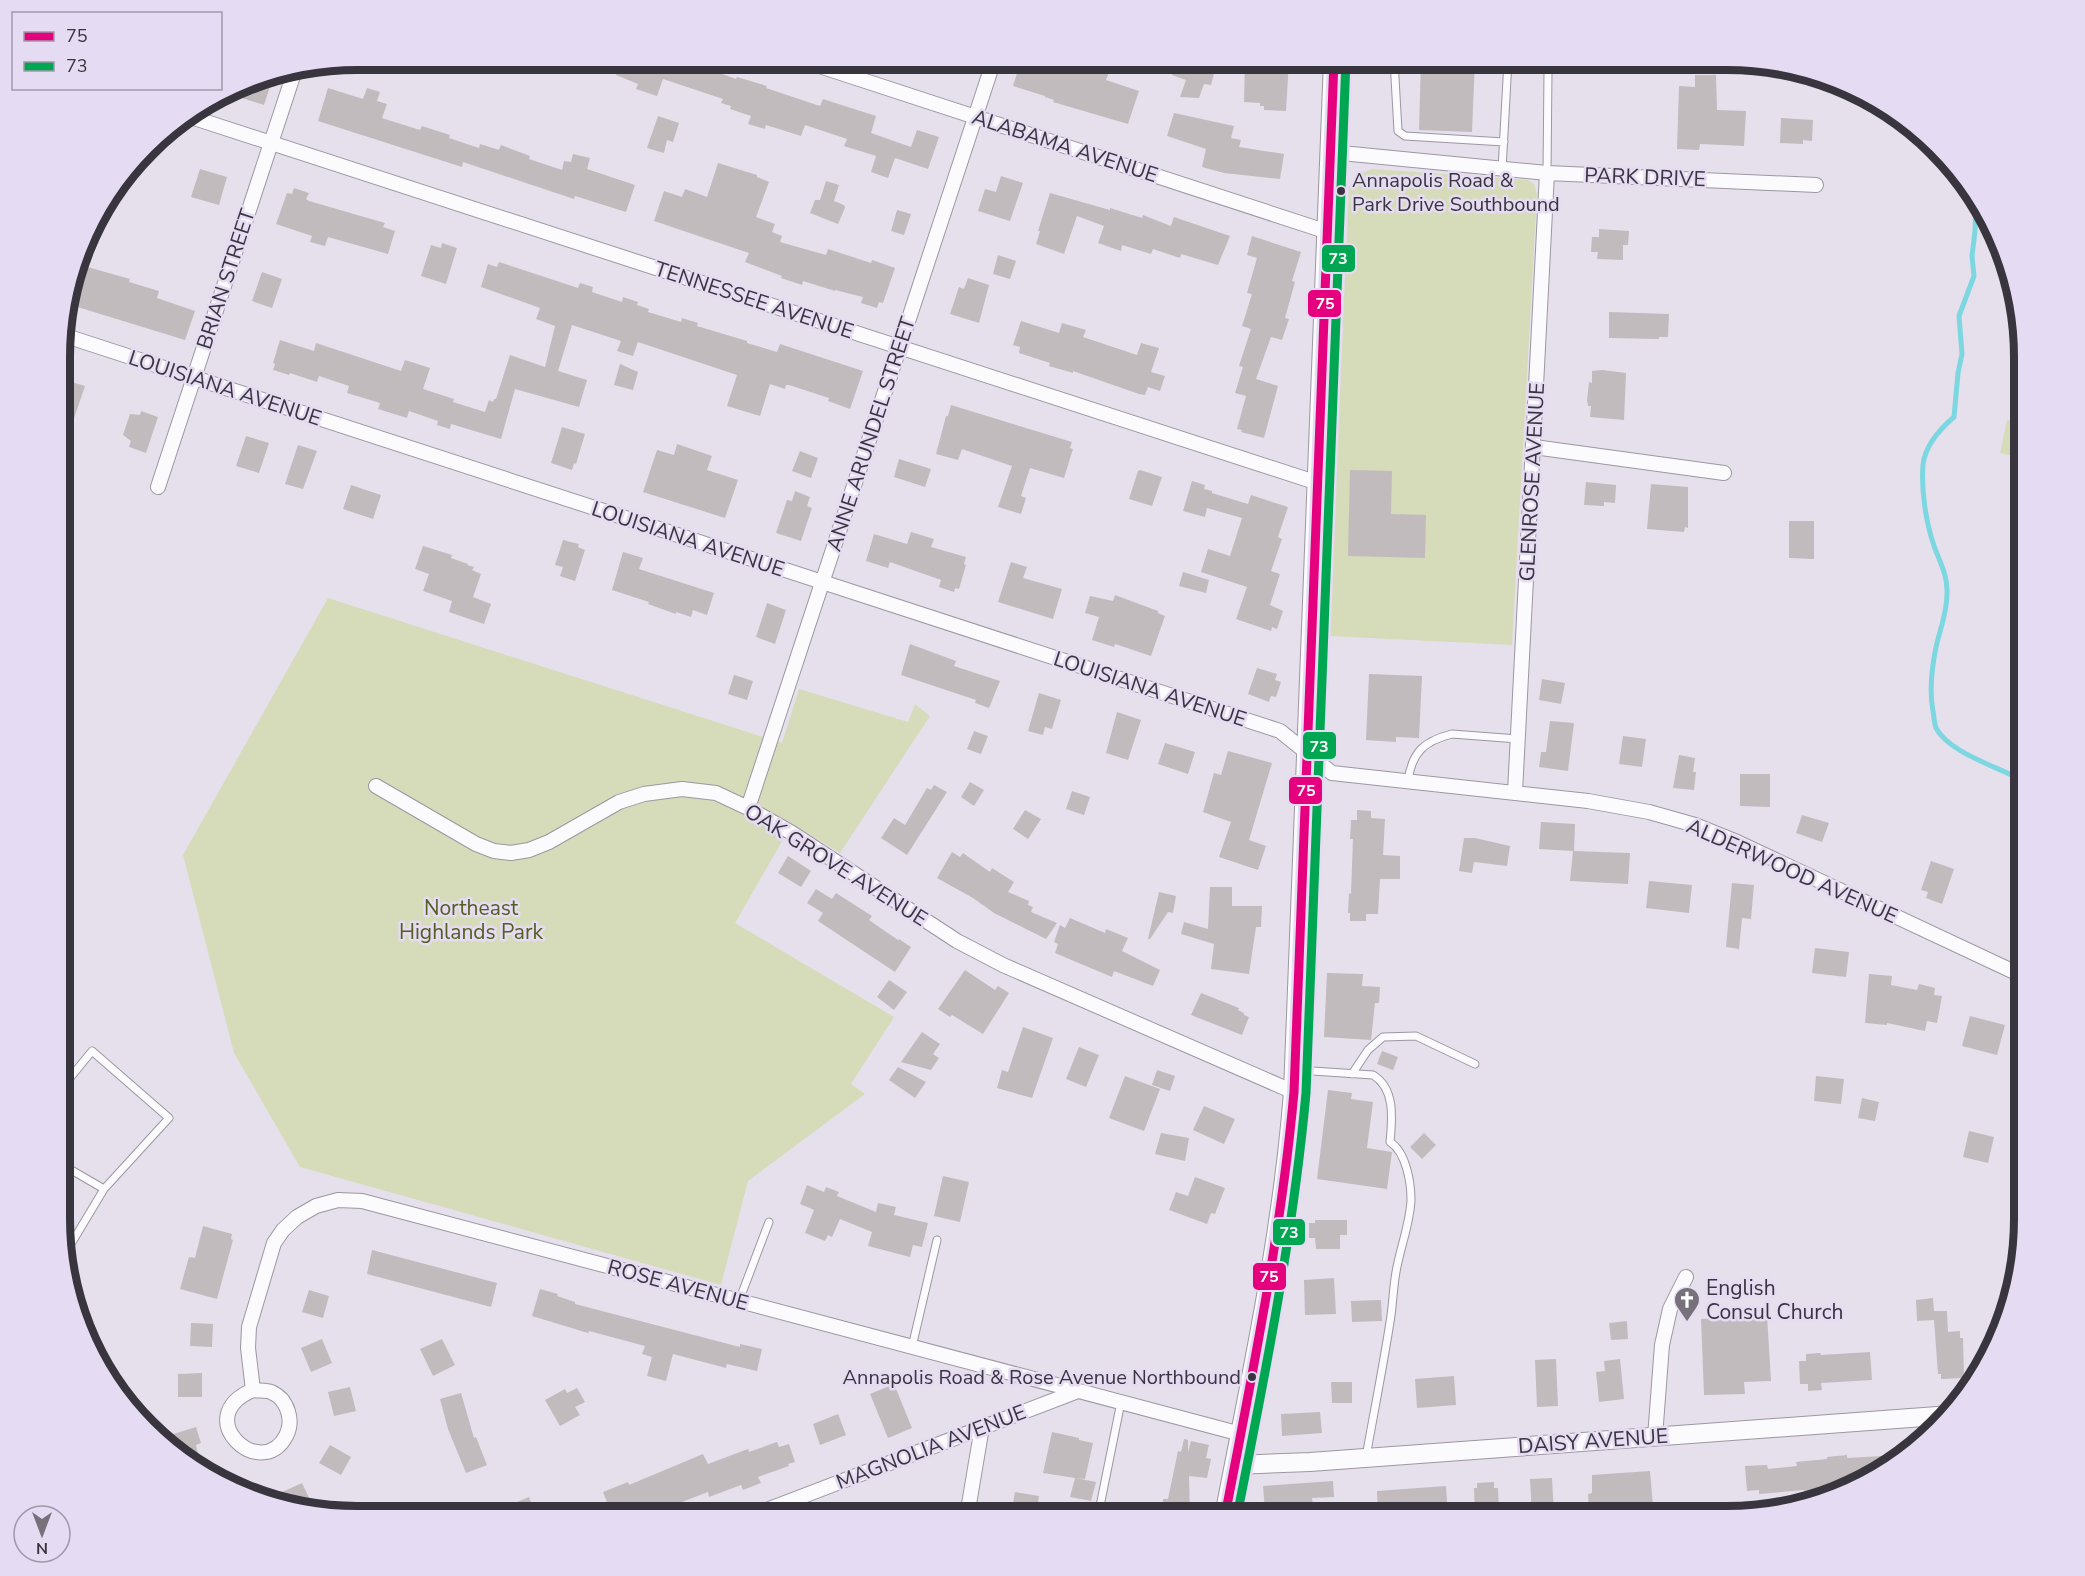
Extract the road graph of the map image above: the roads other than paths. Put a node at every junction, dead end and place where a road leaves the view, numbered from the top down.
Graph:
1 (835, 71) edge
2 (990, 71) edge
3 (1334, 71) edge
4 (1395, 71) edge
5 (1507, 71) edge
6 (1548, 71) edge
7 (292, 78) edge
8 (975, 117) junction
9 (198, 119) edge
10 (1504, 142) junction
11 (271, 143) junction
12 (1331, 152) junction
13 (1503, 169) junction
14 (1547, 173) junction
15 (1816, 184) dead end
16 (1328, 232) junction
17 (71, 338) edge
18 (900, 347) junction
19 (194, 378) junction
20 (1534, 447) junction
21 (1724, 473) dead end
22 (1318, 483) junction
23 (158, 487) dead end
24 (822, 582) junction
25 (1518, 739) junction
26 (1307, 752) junction
27 (1408, 781) junction
28 (376, 786) dead end
29 (1515, 792) junction
30 (748, 808) junction
31 (2014, 972) edge
32 (1475, 1064) dead end
33 (1295, 1070) junction
34 (1352, 1074) junction
35 (70, 1078) edge
36 (1294, 1092) junction
37 (70, 1169) edge
38 (104, 1189) junction
39 (769, 1222) dead end
40 (937, 1240) dead end
41 (72, 1243) edge
42 (1686, 1277) dead end
43 (739, 1301) junction
44 (912, 1347) junction
45 (253, 1390) junction
46 (1078, 1391) junction
47 (1121, 1402) junction
48 (1935, 1416) edge
49 (982, 1427) junction
50 (1241, 1434) junction
51 (1655, 1437) junction
52 (1366, 1458) junction
53 (1235, 1465) junction
54 (777, 1506) edge
55 (970, 1506) edge
56 (1100, 1506) edge
57 (1227, 1506) edge

1 - 8 street, ALABAMA AVENUE
2 - 8 street, ANNE ARUNDEL STREET
3 - 12 main road
4 - 10 lane
5 - 10 lane
6 - 14 lane
7 - 11 street, BRIAN STREET
8 - 16 street, ALABAMA AVENUE
8 - 18 street, ANNE ARUNDEL STREET
9 - 11 street, TENNESSEE AVENUE
10 - 13 lane
11 - 18 street, TENNESSEE AVENUE
11 - 19 street, BRIAN STREET
12 - 13 street, PARK DRIVE
12 - 16 main road
13 - 14 street, PARK DRIVE
14 - 15 street, PARK DRIVE
14 - 20 street, GLENROSE AVENUE
16 - 22 main road
17 - 19 street, LOUISIANA AVENUE
18 - 22 street, TENNESSEE AVENUE
18 - 24 street, ANNE ARUNDEL STREET
19 - 23 street, BRIAN STREET
19 - 24 street, LOUISIANA AVENUE
20 - 21 street
20 - 25 street, GLENROSE AVENUE
22 - 26 main road
24 - 26 street, LOUISIANA AVENUE
24 - 30 street, ANNE ARUNDEL STREET
25 - 27 lane
25 - 29 street, GLENROSE AVENUE
26 - 27 street, ALDERWOOD AVENUE
26 - 33 main road
27 - 29 street, ALDERWOOD AVENUE
28 - 30 street, OAK GROVE AVENUE
29 - 31 street, ALDERWOOD AVENUE
30 - 36 street, OAK GROVE AVENUE
32 - 34 lane
33 - 34 lane
33 - 36 main road
34 - 52 lane
35 - 38 lane
36 - 50 main road
37 - 38 lane
38 - 41 lane
39 - 43 lane
40 - 44 lane
42 - 51 street
43 - 44 street, ROSE AVENUE
43 - 45 street, ROSE AVENUE
44 - 46 street, ROSE AVENUE
45 - 45 street
46 - 47 street, ROSE AVENUE
46 - 49 street, MAGNOLIA AVENUE
47 - 50 street, ROSE AVENUE
47 - 56 lane
48 - 51 street, DAISY AVENUE
49 - 54 street, MAGNOLIA AVENUE
49 - 55 street
50 - 53 main road
51 - 52 street, DAISY AVENUE
52 - 53 street, DAISY AVENUE
53 - 57 main road

